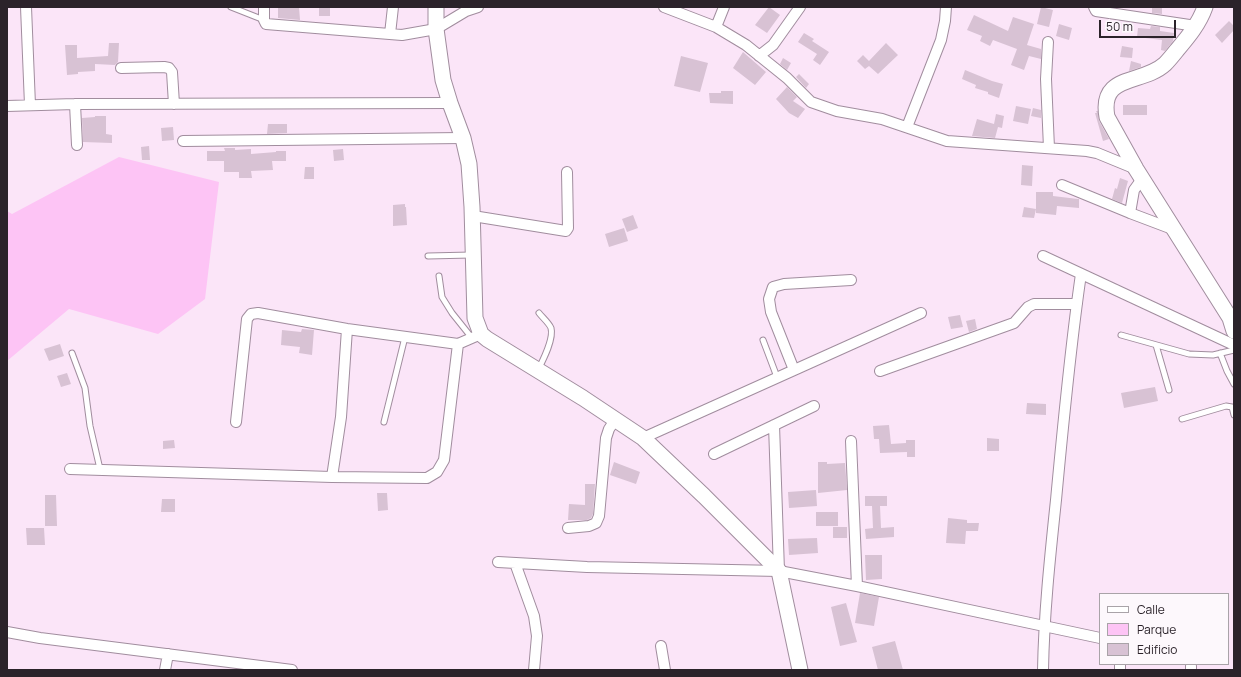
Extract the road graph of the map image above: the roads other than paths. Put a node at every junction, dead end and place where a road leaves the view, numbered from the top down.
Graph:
1 (26, 7) edge
2 (231, 7) edge
3 (264, 7) edge
4 (393, 7) edge
5 (436, 7) edge
6 (478, 7) edge
7 (664, 7) edge
8 (724, 7) edge
9 (800, 7) edge
10 (946, 7) edge
11 (1094, 7) edge
12 (1205, 7) edge
13 (264, 20) junction
14 (1196, 26) junction
15 (716, 28) junction
16 (436, 29) junction
17 (390, 34) junction
18 (1048, 42) dead end
19 (759, 56) junction
20 (121, 68) dead end
21 (450, 103) junction
22 (75, 104) junction
23 (174, 104) junction
24 (30, 105) junction
25 (7, 106) edge
26 (906, 127) junction
27 (463, 138) junction
28 (183, 141) dead end
29 (77, 144) dead end
30 (1049, 148) junction
31 (567, 172) dead end
32 (1139, 174) junction
33 (1062, 185) dead end
34 (1130, 213) junction
35 (472, 216) junction
36 (1175, 230) junction
37 (473, 255) junction
38 (428, 256) dead end
39 (1043, 256) dead end
40 (1081, 274) junction
41 (439, 276) dead end
42 (851, 280) dead end
43 (1077, 304) junction
44 (539, 313) dead end
45 (921, 313) dead end
46 (347, 329) junction
47 (1234, 332) edge
48 (1121, 335) dead end
49 (477, 336) junction
50 (405, 337) junction
51 (763, 340) dead end
52 (458, 344) junction
53 (1156, 345) junction
54 (1234, 345) edge
55 (1234, 350) edge
56 (72, 353) dead end
57 (1220, 353) junction
58 (794, 370) junction
59 (538, 371) junction
60 (880, 371) dead end
61 (777, 377) junction
62 (1234, 384) edge
63 (1168, 390) dead end
64 (814, 406) dead end
65 (1234, 415) edge
66 (1182, 419) dead end
67 (615, 420) junction
68 (236, 422) dead end
69 (384, 422) dead end
70 (774, 425) junction
71 (643, 438) junction
72 (851, 441) dead end
73 (714, 454) dead end
74 (70, 469) dead end
75 (100, 470) junction
76 (332, 477) junction
77 (568, 528) dead end
78 (498, 562) dead end
79 (515, 563) junction
80 (779, 571) junction
81 (857, 586) junction
82 (1045, 625) junction
83 (7, 632) edge
84 (1099, 638) edge
85 (661, 646) dead end
86 (168, 654) junction
87 (165, 670) edge
88 (292, 670) edge
89 (534, 670) edge
90 (664, 670) edge
91 (800, 670) edge
92 (1043, 670) edge

1 - 24 street
2 - 13 lane
3 - 13 street
4 - 17 street
5 - 16 street
6 - 16 street
7 - 15 street
8 - 15 street
9 - 19 street
10 - 26 street
11 - 14 street
12 - 14 street
13 - 17 street
14 - 32 street
15 - 19 street
16 - 17 street
16 - 21 street
18 - 30 street
19 - 26 street
20 - 23 street
21 - 23 street
21 - 27 street
22 - 23 street
22 - 24 street
22 - 29 street
24 - 25 street
26 - 30 street
27 - 28 street
27 - 35 street
30 - 32 street
31 - 35 street
32 - 34 street
32 - 36 street
33 - 34 street
34 - 36 street
35 - 37 street
36 - 47 street
37 - 38 lane
37 - 49 street
39 - 40 street
40 - 43 street
40 - 54 street
41 - 49 lane
42 - 58 street
43 - 60 street
43 - 82 street
44 - 59 lane
45 - 58 street
46 - 50 street
46 - 68 street
46 - 76 street
48 - 53 lane
49 - 52 street
49 - 59 street
50 - 52 street
50 - 69 lane
51 - 61 lane
52 - 76 street
53 - 57 lane
53 - 63 lane
55 - 57 lane
56 - 75 lane
57 - 62 lane
58 - 61 street
59 - 67 street
61 - 71 street
64 - 70 street
65 - 66 lane
67 - 71 street
67 - 77 street
70 - 73 street
70 - 80 street
71 - 80 street
72 - 81 street
74 - 75 street
75 - 76 street
78 - 79 street
79 - 80 street
79 - 89 street
80 - 81 street
80 - 91 street
81 - 82 street
82 - 84 street
82 - 92 street
83 - 86 street
85 - 90 street
86 - 87 street
86 - 88 street

